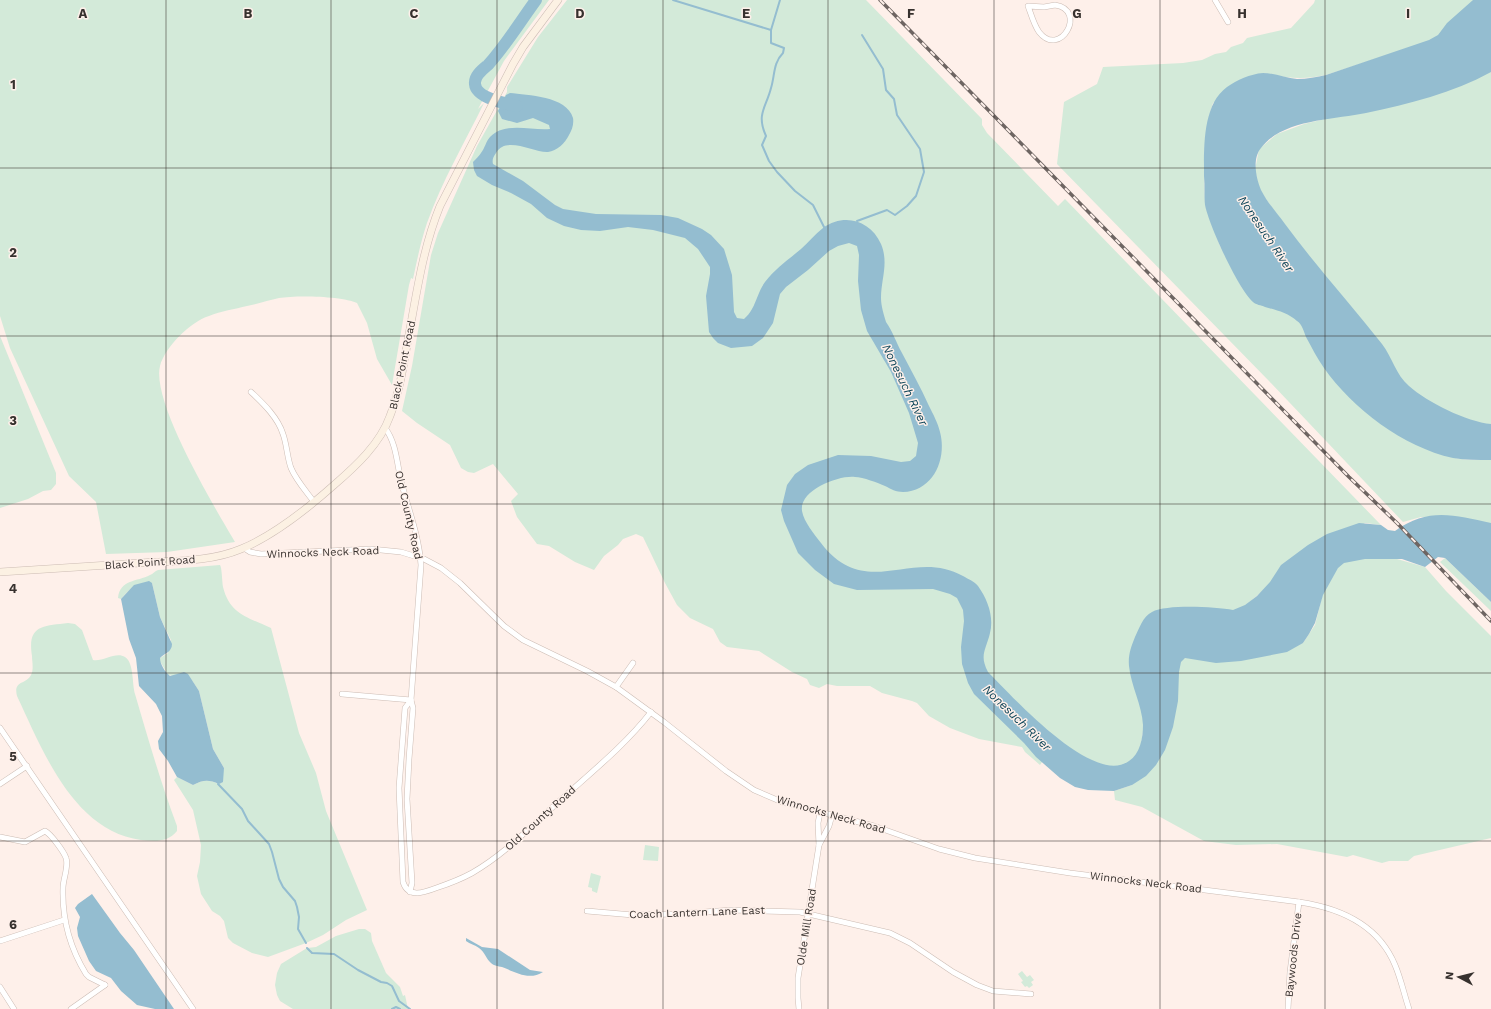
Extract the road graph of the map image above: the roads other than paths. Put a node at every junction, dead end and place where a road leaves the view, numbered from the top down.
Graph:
1 (558, 0) edge
2 (1025, 0) edge
3 (1215, 0) edge
4 (1028, 6) junction
5 (1228, 22) dead end
6 (252, 392) dead end
7 (385, 428) junction
8 (314, 502) junction
9 (244, 548) junction
10 (420, 557) junction
11 (0, 572) edge
12 (633, 663) dead end
13 (616, 688) junction
14 (342, 694) dead end
15 (411, 700) junction
16 (651, 712) junction
17 (0, 728) edge
18 (27, 766) junction
19 (0, 784) edge
20 (820, 813) junction
21 (832, 816) junction
22 (0, 837) edge
23 (819, 845) junction
24 (410, 892) junction
25 (1299, 902) junction
26 (587, 911) dead end
27 (808, 914) junction
28 (64, 920) junction
29 (0, 941) edge
30 (0, 987) edge
31 (1031, 994) dead end
32 (14, 1009) edge
33 (71, 1009) edge
34 (193, 1009) edge
35 (799, 1009) edge
36 (1288, 1009) edge
37 (1409, 1009) edge

1 - 7 main road, Black Point Road
2 - 4 street
3 - 5 street
4 - 4 street
6 - 8 street
7 - 8 main road, Black Point Road
7 - 10 street, Old County Road
8 - 9 main road, Black Point Road
9 - 10 street, Winnocks Neck Road
9 - 11 main road, Black Point Road
10 - 13 street, Winnocks Neck Road
10 - 15 street, Old County Road
12 - 13 street
13 - 16 street, Winnocks Neck Road
14 - 15 street
15 - 24 street, Old County Road
15 - 24 street, Old County Road
16 - 20 street, Winnocks Neck Road
16 - 24 street, Old County Road
17 - 18 street
18 - 19 street
18 - 34 street
20 - 21 street, Winnocks Neck Road
20 - 23 street, Olde Mill Road
21 - 23 street, Olde Mill Road
21 - 25 street, Winnocks Neck Road
22 - 28 street
23 - 27 street, Olde Mill Road
25 - 36 street, Baywoods Drive
25 - 37 street, Winnocks Neck Road
26 - 27 street, Coach Lantern Lane East
27 - 31 street, Coach Lantern Lane East
27 - 35 street, Olde Mill Road
28 - 29 street
28 - 33 street
30 - 32 street

